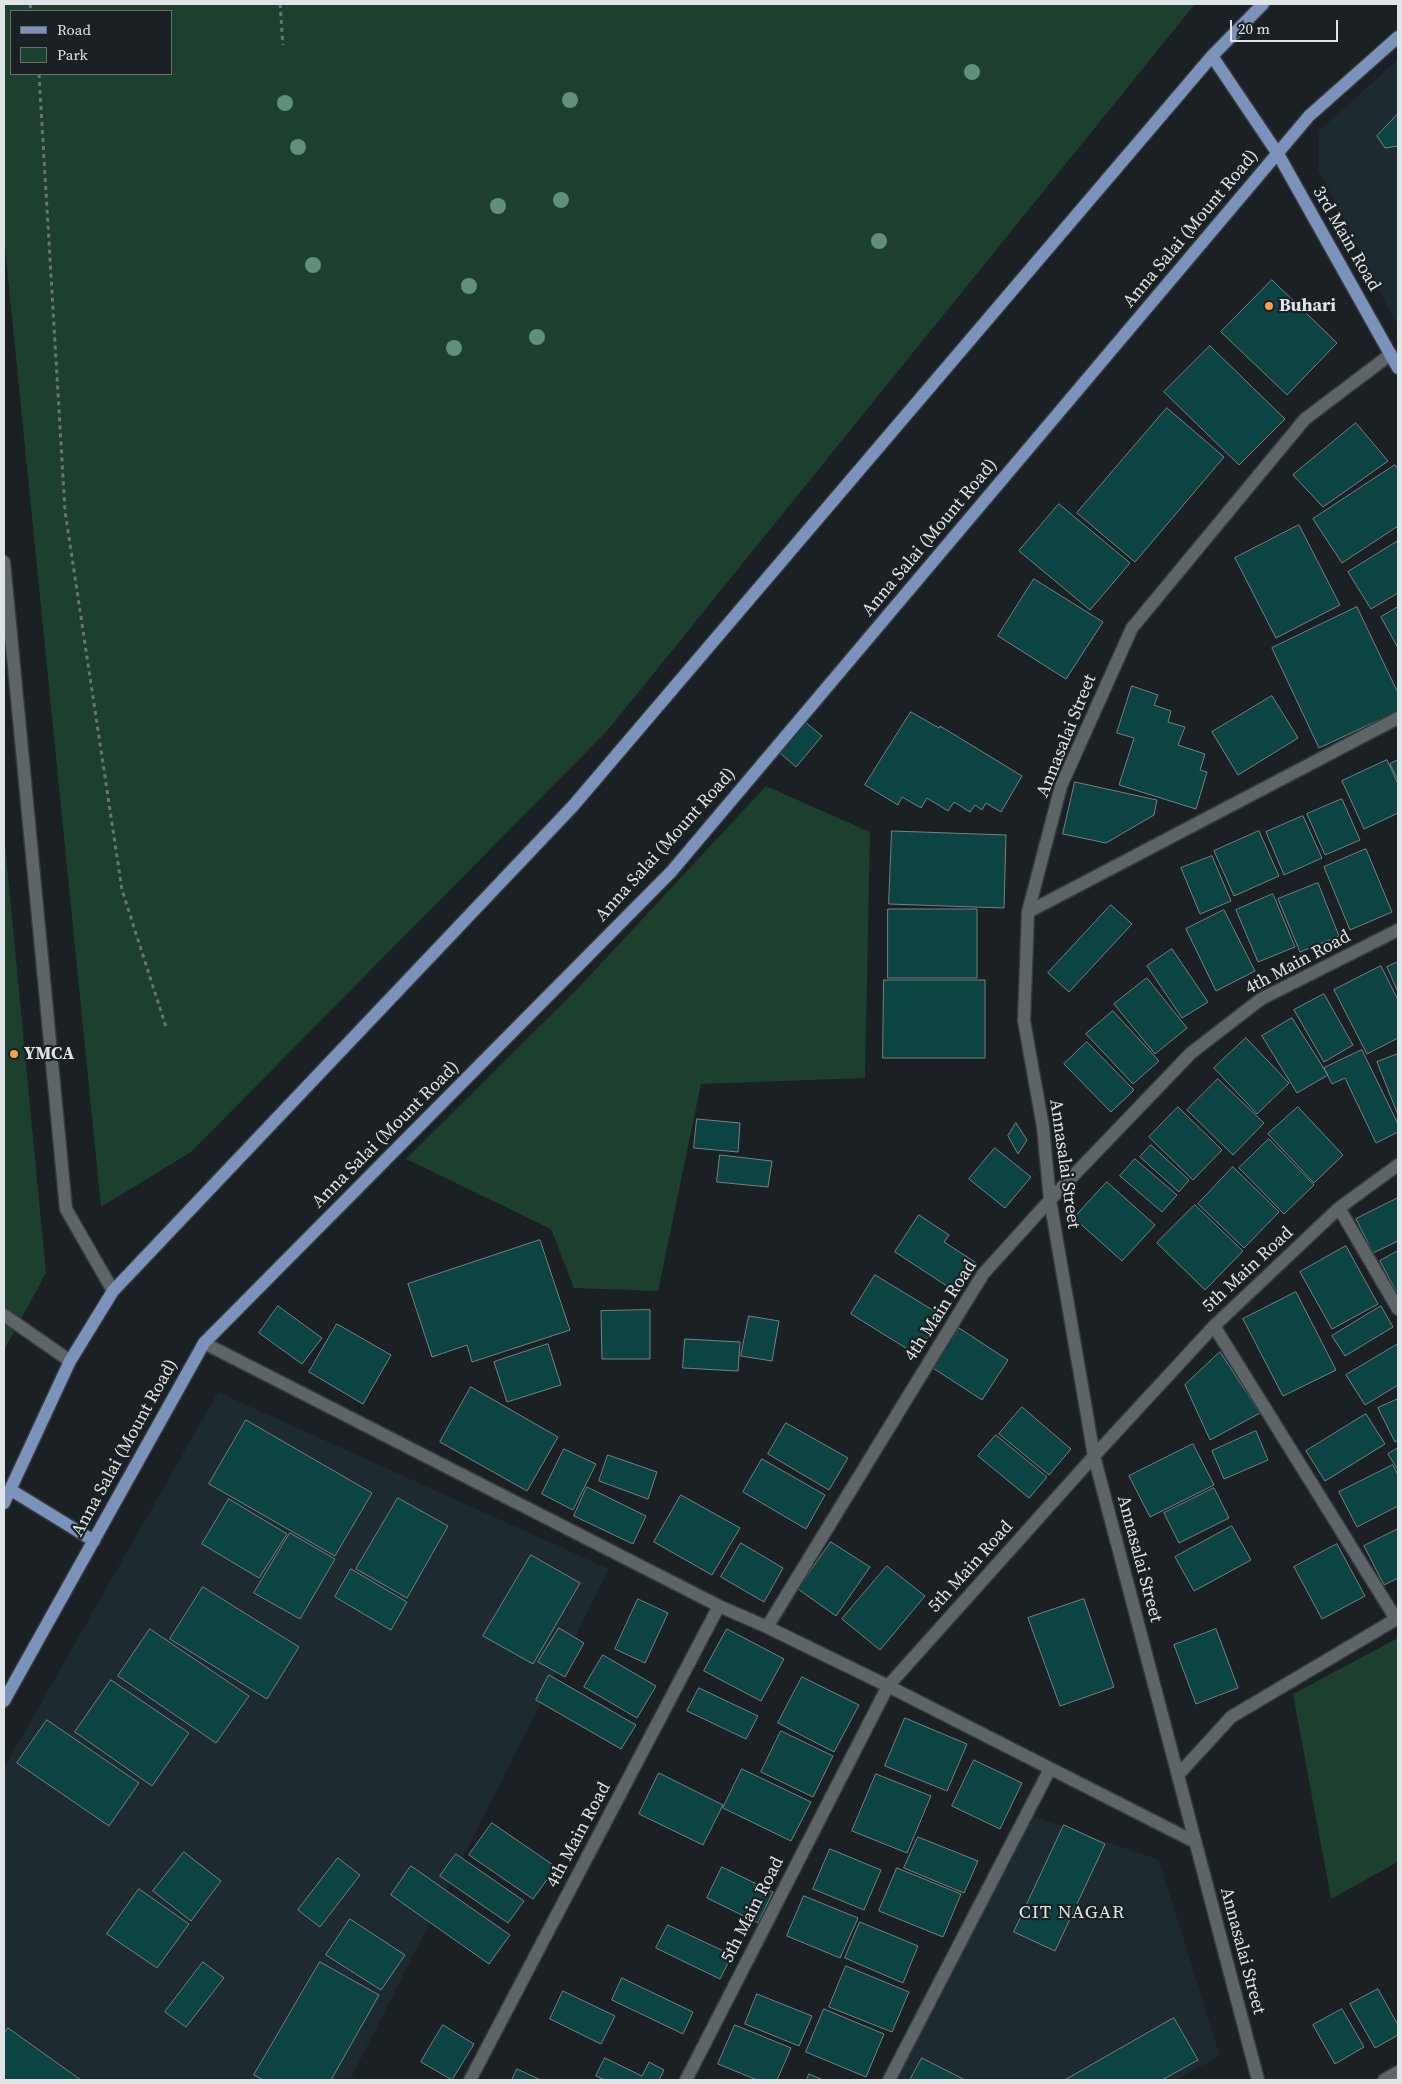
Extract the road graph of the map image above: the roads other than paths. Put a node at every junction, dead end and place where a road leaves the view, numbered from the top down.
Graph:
1 (1262, 4) edge
2 (1398, 37) edge
3 (1212, 56) junction
4 (1278, 154) junction
5 (1391, 354) junction
6 (1398, 368) edge
7 (4, 562) edge
8 (1398, 718) edge
9 (1028, 912) junction
10 (1398, 930) edge
11 (1398, 1165) edge
12 (1050, 1200) junction
13 (1339, 1208) junction
14 (113, 1291) junction
15 (1398, 1309) edge
16 (4, 1315) edge
17 (1214, 1326) junction
18 (204, 1343) junction
19 (70, 1361) junction
20 (1094, 1456) junction
21 (11, 1490) junction
22 (4, 1503) edge
23 (94, 1541) junction
24 (719, 1606) junction
25 (1397, 1619) edge
26 (767, 1627) junction
27 (888, 1686) junction
28 (4, 1702) edge
29 (1050, 1769) junction
30 (1178, 1775) junction
31 (1195, 1842) junction
32 (1398, 2072) edge
33 (470, 2080) edge
34 (686, 2080) edge
35 (889, 2080) edge
36 (1258, 2080) edge
37 (1384, 2080) edge

1 - 3 main road
2 - 4 main road, Anna Salai (Mount Road)
3 - 4 main road, 3rd Main Road
3 - 14 main road
4 - 5 main road, 3rd Main Road
4 - 18 main road, Anna Salai (Mount Road)
5 - 6 main road, 3rd Main Road
5 - 9 street, Annasalai Street
7 - 14 street
8 - 9 street
9 - 12 street, Annasalai Street
10 - 12 street, 4th Main Road
11 - 13 street, 5th Main Road
12 - 20 street, Annasalai Street
12 - 26 street, 4th Main Road
13 - 15 street
13 - 17 street, 5th Main Road
14 - 19 main road
16 - 19 street
17 - 20 street, 5th Main Road
17 - 25 street
18 - 23 main road, Anna Salai (Mount Road)
18 - 24 street
19 - 21 main road
20 - 27 street, 5th Main Road
20 - 30 street, Annasalai Street
21 - 22 main road
21 - 23 main road
23 - 28 main road, Anna Salai (Mount Road)
24 - 26 street
24 - 33 street, 4th Main Road
25 - 30 street
26 - 27 street
27 - 29 street
27 - 34 street, 5th Main Road
29 - 31 street
29 - 35 street
30 - 31 street, Annasalai Street
31 - 36 street, Annasalai Street
32 - 37 street

